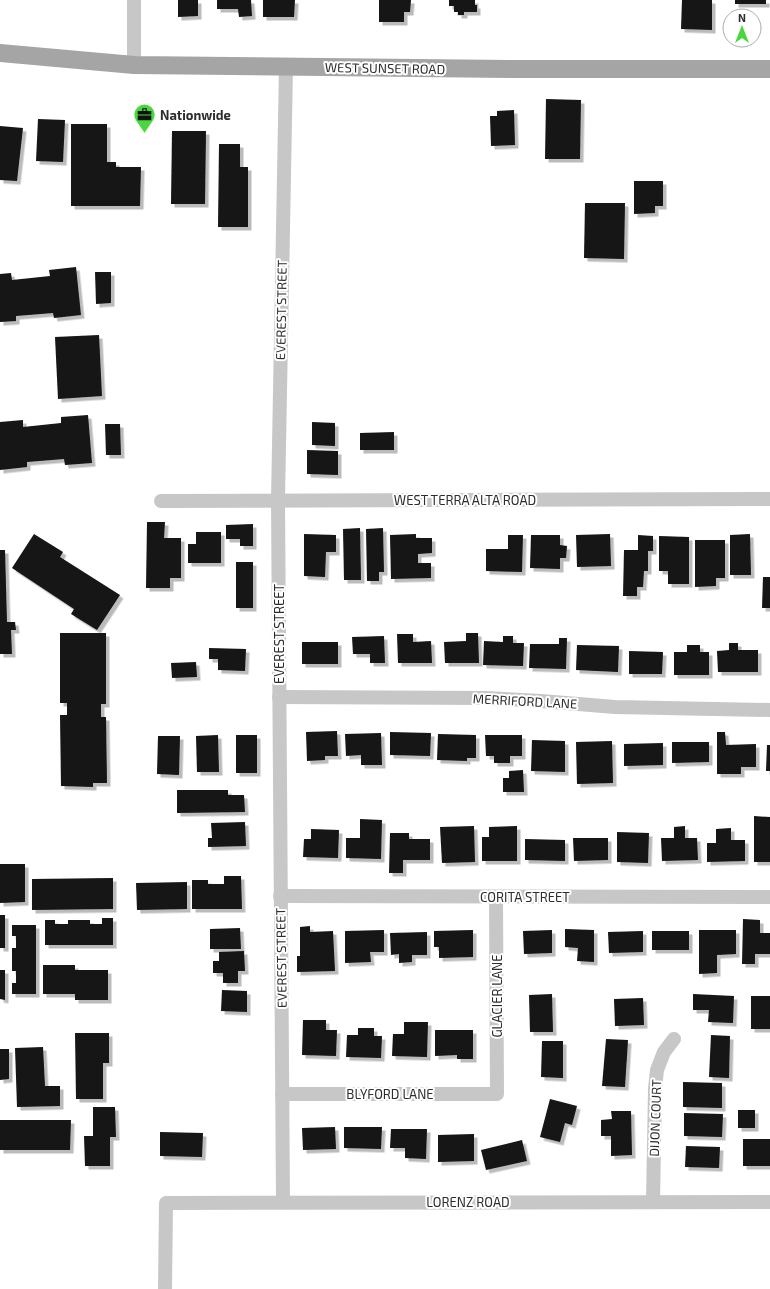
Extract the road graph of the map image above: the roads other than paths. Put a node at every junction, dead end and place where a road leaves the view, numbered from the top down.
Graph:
1 (134, 0) edge
2 (0, 53) edge
3 (134, 65) junction
4 (286, 67) junction
5 (770, 69) edge
6 (770, 499) edge
7 (278, 500) junction
8 (161, 501) dead end
9 (279, 697) junction
10 (770, 710) edge
11 (280, 896) junction
12 (496, 897) junction
13 (770, 897) edge
14 (674, 1039) dead end
15 (282, 1094) junction
16 (497, 1094) joint
17 (283, 1202) junction
18 (653, 1202) junction
19 (770, 1202) edge
20 (165, 1289) edge

1 - 3 street
2 - 3 main road, WEST SUNSET ROAD
3 - 4 main road, WEST SUNSET ROAD
4 - 5 main road, WEST SUNSET ROAD
4 - 7 street, EVEREST STREET
6 - 7 street, WEST TERRA ALTA ROAD
7 - 8 street, WEST TERRA ALTA ROAD
7 - 9 street, EVEREST STREET
9 - 10 street, MERRIFORD LANE
9 - 11 street, EVEREST STREET
11 - 12 street, CORITA STREET
11 - 15 street, EVEREST STREET
12 - 13 street, CORITA STREET
12 - 16 street, GLACIER LANE
14 - 18 street, DIJON COURT
15 - 16 street, BLYFORD LANE
15 - 17 street, EVEREST STREET
17 - 18 street, LORENZ ROAD
17 - 20 street, LORENZ ROAD
18 - 19 street, LORENZ ROAD

